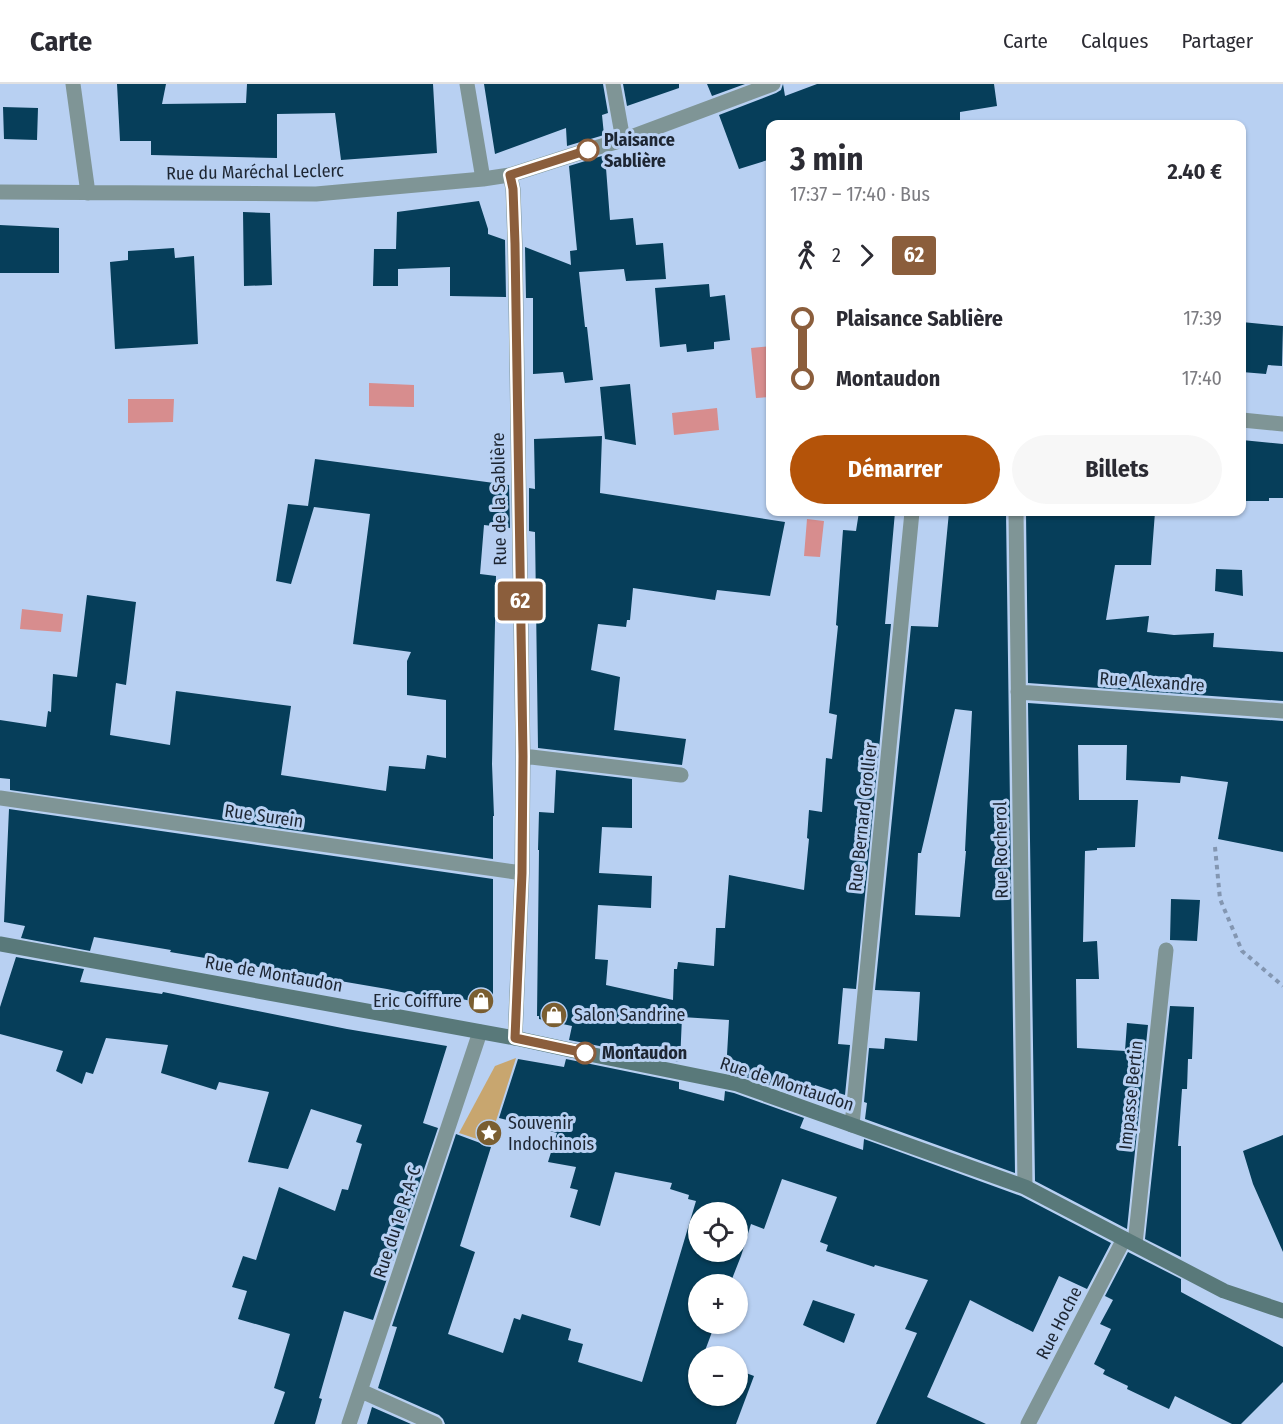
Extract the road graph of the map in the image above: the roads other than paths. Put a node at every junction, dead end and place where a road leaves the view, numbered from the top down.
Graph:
1 (73, 84) edge
2 (467, 84) edge
3 (613, 84) edge
4 (773, 84) edge
5 (623, 140) junction
6 (510, 175) junction
7 (483, 179) junction
8 (0, 192) edge
9 (88, 192) junction
10 (1246, 420) edge
11 (1283, 424) edge
12 (912, 516) edge
13 (1016, 516) edge
14 (1018, 692) junction
15 (1283, 711) edge
16 (523, 756) junction
17 (681, 775) dead end
18 (0, 798) edge
19 (522, 873) junction
20 (0, 944) edge
21 (1166, 950) dead end
22 (480, 1032) junction
23 (515, 1038) junction
24 (852, 1125) junction
25 (1025, 1188) junction
26 (1130, 1242) junction
27 (1283, 1311) edge
28 (362, 1391) junction
29 (349, 1424) edge
30 (435, 1424) edge
31 (1028, 1424) edge

1 - 9 street
2 - 7 street
3 - 5 street
4 - 5 street, Rue du Maréchal Leclerc
5 - 6 street, Rue du Maréchal Leclerc
6 - 7 street, Rue du Maréchal Leclerc
6 - 16 street, Rue de la Sablière
7 - 9 street, Rue du Maréchal Leclerc
8 - 9 street, Rue du Maréchal Leclerc
10 - 11 street
12 - 24 street, Rue Bernard Grollier
13 - 14 street, Rue Rocherol
14 - 15 street, Rue Alexandre
14 - 25 street, Rue Rocherol
16 - 17 street
16 - 19 street, Rue de la Sablière
18 - 19 street, Rue Surein
19 - 23 street, Rue de la Sablière
20 - 22 main road, Rue de Montaudon
21 - 26 street, Impasse Bertin
22 - 23 main road, Rue de Montaudon
22 - 28 street, Rue du 1e R-A-C
23 - 24 main road, Rue de Montaudon
24 - 25 main road, Rue de Montaudon
25 - 26 main road, Rue de Montaudon
26 - 27 main road, Rue de Montaudon
26 - 31 street, Rue Hoche
28 - 29 street, Rue du 1e R-A-C
28 - 30 street

